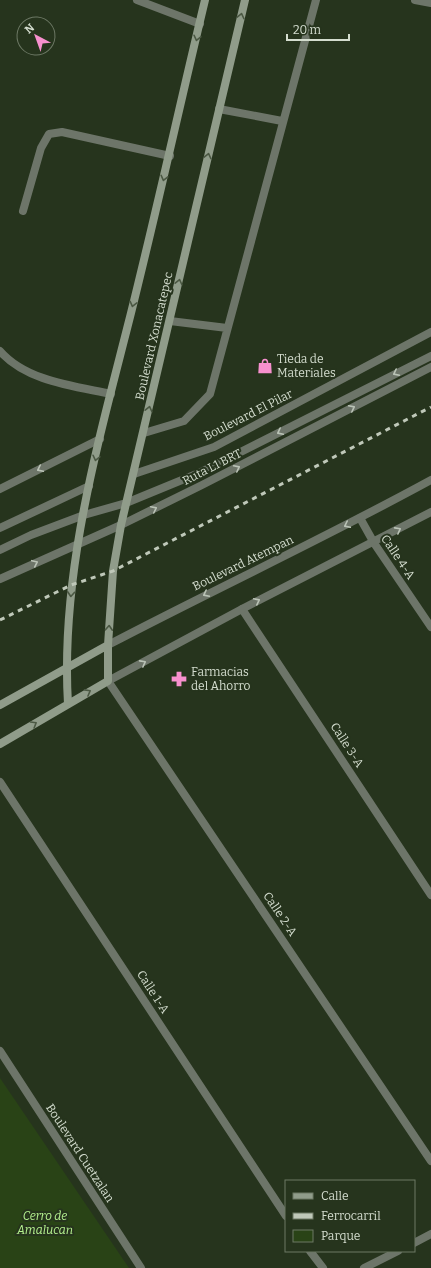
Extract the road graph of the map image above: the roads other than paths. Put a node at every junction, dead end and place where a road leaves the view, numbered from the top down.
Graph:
1 (137, 0) edge
2 (205, 0) edge
3 (245, 0) edge
4 (316, 0) edge
5 (415, 0) edge
6 (431, 3) edge
7 (200, 24) junction
8 (219, 109) junction
9 (282, 122) junction
10 (170, 156) junction
11 (23, 211) dead end
12 (170, 321) junction
13 (227, 328) junction
14 (431, 332) edge
15 (0, 352) edge
16 (431, 356) edge
17 (431, 367) edge
18 (111, 394) junction
19 (144, 433) junction
20 (100, 439) junction
21 (134, 474) junction
22 (431, 480) edge
23 (89, 486) junction
24 (0, 489) edge
25 (126, 504) junction
26 (431, 512) edge
27 (84, 515) junction
28 (360, 518) junction
29 (121, 525) junction
30 (0, 528) edge
31 (78, 543) junction
32 (374, 543) junction
33 (0, 550) edge
34 (0, 579) edge
35 (242, 609) junction
36 (431, 627) edge
37 (108, 645) junction
38 (66, 669) junction
39 (108, 681) junction
40 (68, 704) junction
41 (0, 705) edge
42 (0, 744) edge
43 (0, 782) edge
44 (431, 895) edge
45 (0, 1051) edge
46 (431, 1161) edge
47 (285, 1214) edge
48 (431, 1234) edge
49 (415, 1242) edge
50 (311, 1252) edge
51 (396, 1252) edge
52 (140, 1268) edge
53 (322, 1268) edge
54 (364, 1268) edge

1 - 7 street
2 - 7 main road
8 -> 3 main road, Boulevard Xonacatepec
4 - 9 street
5 - 6 street
7 -> 10 main road
8 - 9 street
12 -> 8 main road, Boulevard Xonacatepec
9 - 13 street
10 - 11 street
10 -> 18 main road
12 - 13 street
19 -> 12 main road, Boulevard Xonacatepec
13 - 19 street
14 - 21 street, Boulevard El Pilar
15 - 18 street
16 -> 25 street, Ruta L1 BRT
29 -> 17 street, Ruta L1 BRT
18 - 20 main road
19 - 21 main road, Boulevard Xonacatepec
20 -> 23 main road
20 -> 24 street
21 - 25 main road, Boulevard Xonacatepec
22 - 28 street, Boulevard Atempan
23 - 27 main road
23 - 30 street
25 - 27 street, Ruta L1 BRT
25 - 29 main road, Boulevard Xonacatepec
32 -> 26 street
27 - 31 main road
27 - 33 street, Ruta L1 BRT
28 - 32 street, Calle 4-A
28 -> 37 street, Boulevard Atempan
29 - 31 street, Ruta L1 BRT
37 -> 29 main road, Boulevard Xonacatepec
34 -> 31 street, Ruta L1 BRT
31 -> 38 main road
35 -> 32 street
32 - 36 street, Calle 4-A
39 -> 35 street
35 - 44 street, Calle 3-A
37 - 38 main road, Boulevard Atempan
37 - 39 main road, Boulevard Xonacatepec
38 - 40 main road
38 - 41 main road
40 -> 39 main road
39 - 46 street, Calle 2-A
42 -> 40 main road
43 - 47 street, Calle 1-A
45 - 52 street, Boulevard Cuetzalan
48 - 49 street
50 - 53 street
51 - 54 street

